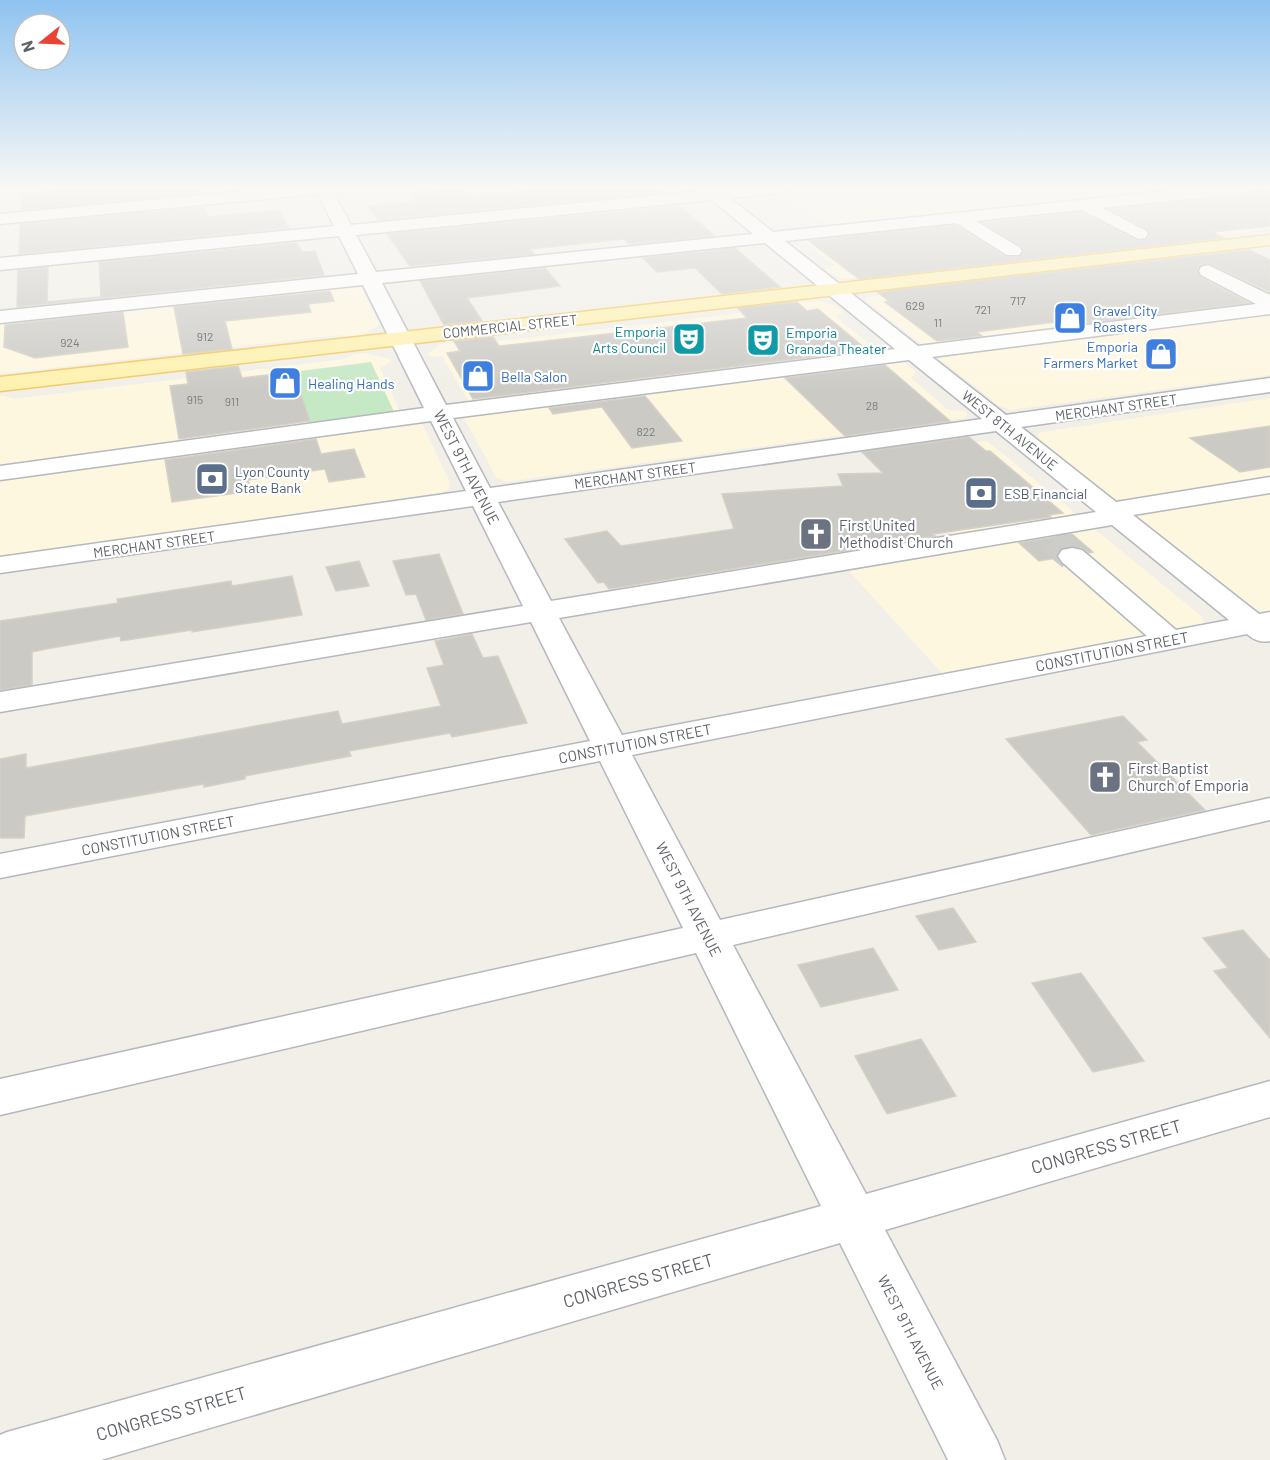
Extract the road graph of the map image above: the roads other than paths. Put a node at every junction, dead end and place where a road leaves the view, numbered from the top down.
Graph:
1 (82, 256) edge
2 (358, 256) edge
3 (587, 256) edge
4 (792, 256) edge
5 (1136, 256) edge
6 (1207, 256) edge
7 (1128, 257) junction
8 (0, 264) edge
9 (1208, 271) junction
10 (369, 279) junction
11 (834, 290) junction
12 (1270, 303) edge
13 (1270, 308) edge
14 (0, 317) edge
15 (401, 339) junction
16 (913, 353) junction
17 (0, 384) edge
18 (1270, 385) edge
19 (439, 413) junction
20 (1001, 423) junction
21 (0, 473) edge
22 (1270, 486) edge
23 (482, 497) junction
24 (1114, 514) junction
25 (1055, 541) junction
26 (0, 566) edge
27 (542, 613) junction
28 (1264, 628) edge
29 (1170, 640) junction
30 (0, 702) edge
31 (611, 747) junction
32 (1270, 809) edge
33 (0, 866) edge
34 (708, 936) junction
35 (0, 1097) edge
36 (1270, 1099) edge
37 (853, 1219) junction
38 (7, 1460) edge
39 (977, 1460) edge

1 - 8 street
2 - 10 street, WEST 9TH AVENUE
3 - 10 street
4 - 11 street, WEST 8TH AVENUE
5 - 7 main road, COMMERCIAL STREET
6 - 9 main road
7 - 9 main road
7 - 11 main road, COMMERCIAL STREET
9 - 12 street
10 - 14 street
10 - 15 street, WEST 9TH AVENUE
11 - 15 main road, COMMERCIAL STREET
11 - 16 street, WEST 8TH AVENUE
13 - 16 street
15 - 17 main road, COMMERCIAL STREET
15 - 19 street, WEST 9TH AVENUE
16 - 19 street
16 - 20 street, WEST 8TH AVENUE
18 - 20 street, MERCHANT STREET
19 - 21 street
19 - 23 street, WEST 9TH AVENUE
20 - 23 street, MERCHANT STREET
20 - 24 street, WEST 8TH AVENUE
22 - 24 street
23 - 26 street, MERCHANT STREET
23 - 27 street, WEST 9TH AVENUE
24 - 25 street
24 - 28 street, WEST 8TH AVENUE
25 - 27 street
25 - 29 street
27 - 30 street
27 - 31 street, WEST 9TH AVENUE
28 - 29 street, CONSTITUTION STREET
29 - 31 street, CONSTITUTION STREET
31 - 33 street, CONSTITUTION STREET
31 - 34 street, WEST 9TH AVENUE
32 - 34 street
34 - 35 street
34 - 37 street, WEST 9TH AVENUE
36 - 37 street, CONGRESS STREET
37 - 38 street, CONGRESS STREET
37 - 39 street, WEST 9TH AVENUE

